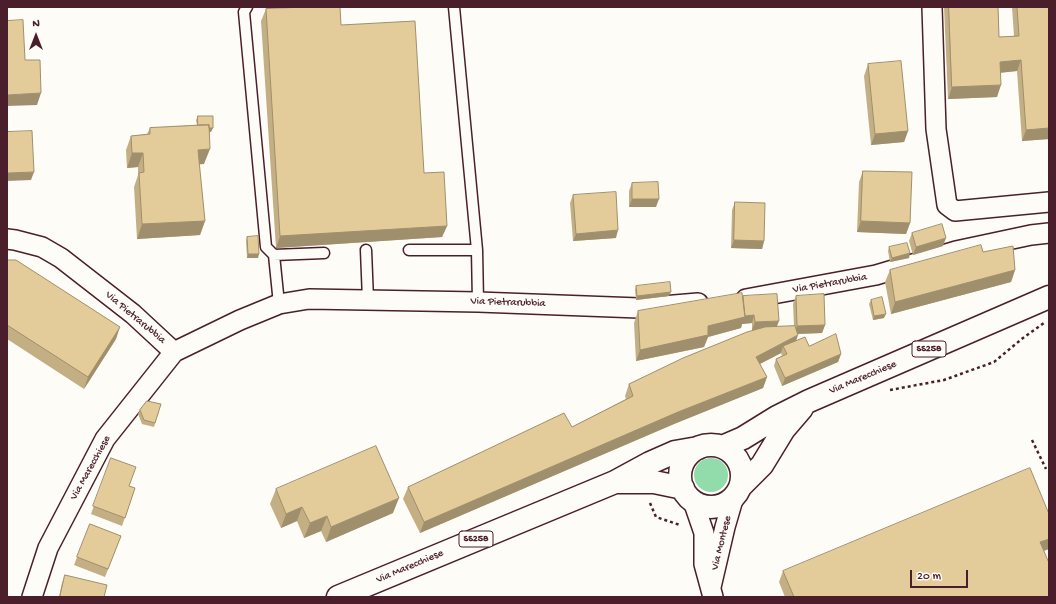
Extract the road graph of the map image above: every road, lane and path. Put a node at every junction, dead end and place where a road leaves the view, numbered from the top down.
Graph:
1 (247, 7) edge
2 (454, 7) edge
3 (932, 7) edge
4 (1049, 202) edge
5 (1049, 233) edge
6 (7, 239) edge
7 (366, 250) dead end
8 (409, 250) dead end
9 (477, 250) junction
10 (324, 253) dead end
11 (274, 255) junction
12 (1049, 297) edge
13 (368, 300) junction
14 (478, 302) junction
15 (280, 304) junction
16 (1049, 320) edge
17 (174, 352) junction
18 (888, 390) dead end
19 (809, 401) junction
20 (1032, 440) dead end
21 (722, 447) junction
22 (698, 448) junction
23 (1046, 469) dead end
24 (615, 482) junction
25 (737, 492) junction
26 (688, 495) junction
27 (647, 497) dead end
28 (704, 533) junction
29 (711, 593) edge
30 (32, 597) edge
31 (338, 597) edge

1 - 11 lane
2 - 9 lane
3 - 4 street
5 - 14 street, Via Pietrarubbia
6 - 17 street, Via Pietrarubbia
7 - 13 lane
8 - 9 lane
9 - 14 lane
10 - 11 lane
11 - 15 lane
12 - 19 main road, Via Marecchiese / SS258
13 - 14 street, Via Pietrarubbia
13 - 15 street, Via Pietrarubbia
15 - 17 street, Via Pietrarubbia
16 - 18 path
17 - 30 street, Via Marecchiese
19 - 21 main road, Via Marecchiese / SS258
19 - 25 main road, Via Marecchiese / SS258
20 - 23 path
21 - 22 main road, Via Marecchiese / SS258
21 - 25 main road
22 - 24 main road, Via Marecchiese / SS258
22 - 26 main road
24 - 26 main road, Via Marecchiese / SS258
24 - 31 main road, Via Marecchiese / SS258
25 - 26 main road, Via Marecchiese / SS258
25 - 29 street, Via Montese
26 - 28 street, Via Montese
27 - 28 path
28 - 29 street, Via Montese

